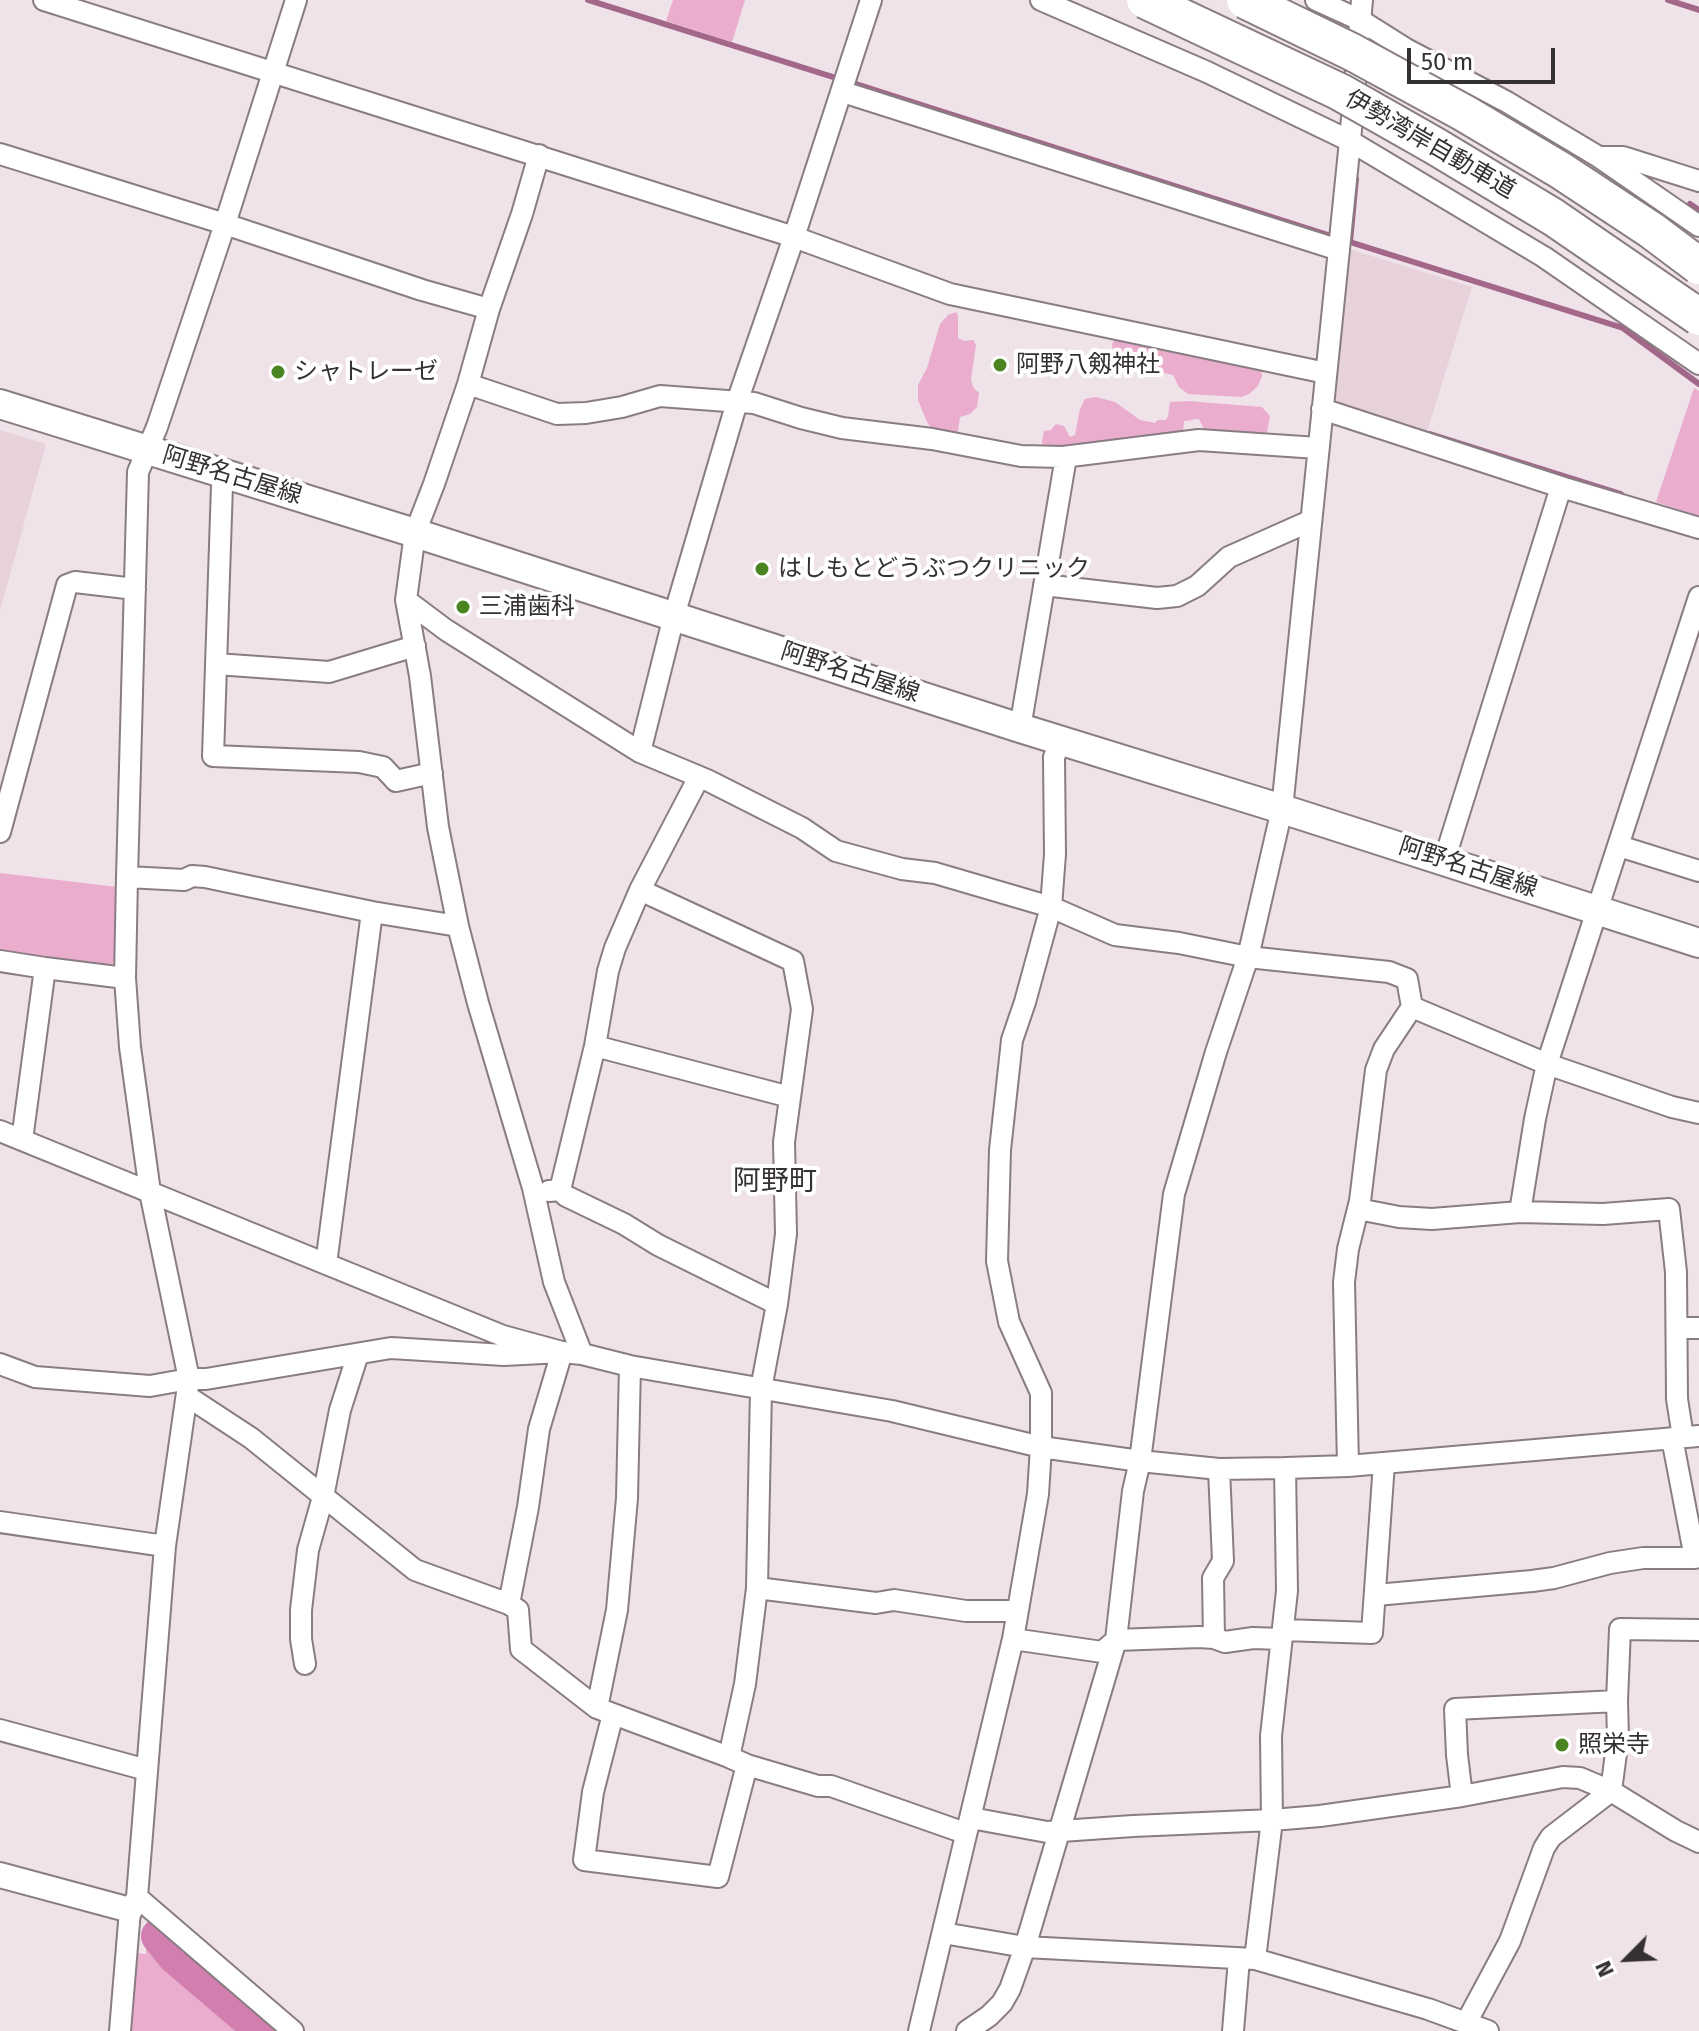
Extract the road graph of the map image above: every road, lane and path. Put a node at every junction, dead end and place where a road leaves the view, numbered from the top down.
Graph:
1 (44, 0) edge
2 (296, 0) edge
3 (871, 0) edge
4 (1041, 0) edge
5 (1145, 0) edge
6 (1245, 0) edge
7 (1316, 0) edge
8 (1361, 10) edge
9 (274, 72) junction
10 (843, 92) junction
11 (1350, 141) junction
12 (0, 154) edge
13 (539, 155) junction
14 (1599, 157) junction
15 (1699, 181) edge
16 (225, 224) junction
17 (1699, 226) edge
18 (794, 237) junction
19 (1339, 250) junction
20 (1699, 266) edge
21 (489, 309) junction
22 (1699, 317) edge
23 (1699, 364) edge
24 (1326, 373) junction
25 (468, 384) junction
26 (737, 402) junction
27 (0, 404) edge
28 (1322, 409) junction
29 (1318, 448) junction
30 (147, 449) junction
31 (1066, 457) junction
32 (226, 474) junction
33 (1561, 487) junction
34 (1310, 521) junction
35 (1699, 528) edge
36 (415, 533) junction
37 (1044, 585) junction
38 (135, 589) junction
39 (1699, 597) edge
40 (406, 600) junction
41 (674, 616) junction
42 (415, 646) junction
43 (216, 664) junction
44 (1020, 728) junction
45 (1061, 741) junction
46 (640, 752) junction
47 (432, 773) junction
48 (699, 777) junction
49 (1282, 809) junction
50 (0, 832) edge
51 (1619, 846) junction
52 (1444, 861) junction
53 (1699, 871) edge
54 (127, 877) junction
55 (640, 890) junction
56 (1051, 907) junction
57 (1599, 910) junction
58 (372, 912) junction
59 (458, 926) junction
60 (1699, 943) edge
61 (1248, 957) junction
62 (0, 961) edge
63 (45, 968) junction
64 (125, 978) junction
65 (1412, 1007) junction
66 (595, 1046) junction
67 (1547, 1064) junction
68 (790, 1097) junction
69 (1699, 1113) edge
70 (0, 1131) edge
71 (22, 1140) junction
72 (560, 1190) junction
73 (534, 1191) junction
74 (150, 1192) junction
75 (1358, 1209) junction
76 (1520, 1212) junction
77 (326, 1264) junction
78 (777, 1304) junction
79 (1677, 1328) junction
80 (1699, 1328) edge
81 (572, 1353) junction
82 (358, 1354) junction
83 (0, 1364) edge
84 (630, 1366) junction
85 (188, 1388) junction
86 (761, 1389) junction
87 (1685, 1437) edge
88 (1041, 1447) junction
89 (1140, 1461) junction
90 (1384, 1463) junction
91 (1348, 1466) junction
92 (1285, 1468) junction
93 (1219, 1469) junction
94 (323, 1497) junction
95 (0, 1522) edge
96 (165, 1546) junction
97 (757, 1588) junction
98 (1376, 1595) junction
99 (509, 1604) junction
100 (1017, 1611) junction
101 (1699, 1630) edge
102 (1283, 1634) junction
103 (1214, 1638) junction
104 (1013, 1639) junction
105 (1116, 1640) junction
106 (305, 1664) dead end
107 (1617, 1701) junction
108 (605, 1711) junction
109 (0, 1730) edge
110 (738, 1761) junction
111 (147, 1770) junction
112 (1611, 1791) junction
113 (1462, 1796) junction
114 (1272, 1820) junction
115 (968, 1826) junction
116 (1059, 1831) junction
117 (1699, 1842) edge
118 (0, 1875) edge
119 (134, 1904) junction
120 (943, 1933) junction
121 (1025, 1947) junction
122 (1247, 1959) junction
123 (1466, 2023) junction
124 (120, 2031) edge
125 (293, 2031) edge
126 (919, 2031) edge
127 (967, 2031) edge
128 (1233, 2031) edge
129 (1488, 2031) edge

1 - 9 street
2 - 9 street
3 - 10 street
4 - 11 street
5 - 22 highway, 伊勢湾岸自動車道, bridge
6 - 20 highway, 伊勢湾岸自動車道, bridge
7 - 8 street
8 - 11 street
8 - 14 street
9 - 13 street
9 - 16 street
10 - 18 street
10 - 19 street
11 - 19 street
11 - 23 street
12 - 16 street
13 - 18 street
13 - 21 street
14 - 15 street
14 - 17 street
16 - 21 street
16 - 30 street
18 - 24 street
18 - 26 street
19 - 24 street
21 - 25 street
24 - 28 street
25 - 26 street
25 - 36 street
26 - 31 street
26 - 41 street
27 - 30 main road, 阿野名古屋線
28 - 29 street
28 - 33 street
29 - 31 street
29 - 34 street
30 - 32 main road, 阿野名古屋線
30 - 38 street
31 - 37 street
32 - 36 main road, 阿野名古屋線
32 - 43 street
33 - 35 street
33 - 52 street
34 - 37 street
34 - 49 street
36 - 40 street
36 - 41 main road, 阿野名古屋線
37 - 44 street
38 - 50 street
38 - 54 street
39 - 51 street
40 - 42 street
40 - 46 street
41 - 44 main road, 阿野名古屋線
41 - 46 street
42 - 43 street
42 - 47 street
43 - 47 street
44 - 45 main road, 阿野名古屋線
45 - 49 main road, 阿野名古屋線
45 - 56 street
46 - 48 street
47 - 59 street
48 - 55 street
48 - 56 street
49 - 52 main road, 阿野名古屋線
49 - 61 street
51 - 53 street
51 - 57 street
52 - 57 main road, 阿野名古屋線
54 - 58 street
54 - 64 street
55 - 66 street
55 - 68 street
56 - 61 street
56 - 88 street
57 - 60 main road, 阿野名古屋線
57 - 67 street
58 - 59 street
58 - 77 street
59 - 73 street
61 - 65 street
61 - 89 street
62 - 63 street
63 - 64 street
63 - 71 street
64 - 74 street
65 - 67 street
65 - 75 street
66 - 68 street
66 - 72 street
67 - 69 street
67 - 76 street
68 - 78 street
70 - 71 street
71 - 74 street
72 - 73 street
72 - 78 street
73 - 81 street
74 - 77 street
74 - 85 street
75 - 76 street
75 - 91 street
76 - 79 street
77 - 81 street
78 - 86 street
79 - 80 street
79 - 87 street
81 - 82 street
81 - 84 street
81 - 99 street
82 - 85 street
82 - 94 street
83 - 85 street
84 - 86 street
84 - 108 street
85 - 94 street
85 - 96 street
86 - 88 street
86 - 97 street
87 - 90 street
87 - 98 street
88 - 89 street
88 - 100 street
89 - 93 street
89 - 105 street
90 - 91 street
90 - 98 street
91 - 92 street
92 - 93 street
92 - 102 street
93 - 103 street
94 - 99 street
94 - 106 street
95 - 96 street
96 - 111 street
97 - 100 street
97 - 110 street
98 - 102 street
99 - 108 street
100 - 104 street
101 - 107 street
102 - 103 street
102 - 114 street
103 - 105 street
104 - 105 street
104 - 115 street
105 - 116 street
107 - 112 street
107 - 113 street
108 - 110 street
108 - 110 street
109 - 111 street
110 - 115 street
111 - 119 street
112 - 113 street
112 - 117 street
112 - 123 street
113 - 114 street
114 - 116 street
114 - 122 street
115 - 116 street
115 - 120 street
116 - 121 street
118 - 119 street
119 - 124 street
119 - 125 street
120 - 121 street
120 - 126 street
121 - 122 street
121 - 127 street
122 - 123 street
122 - 128 street
123 - 129 street

